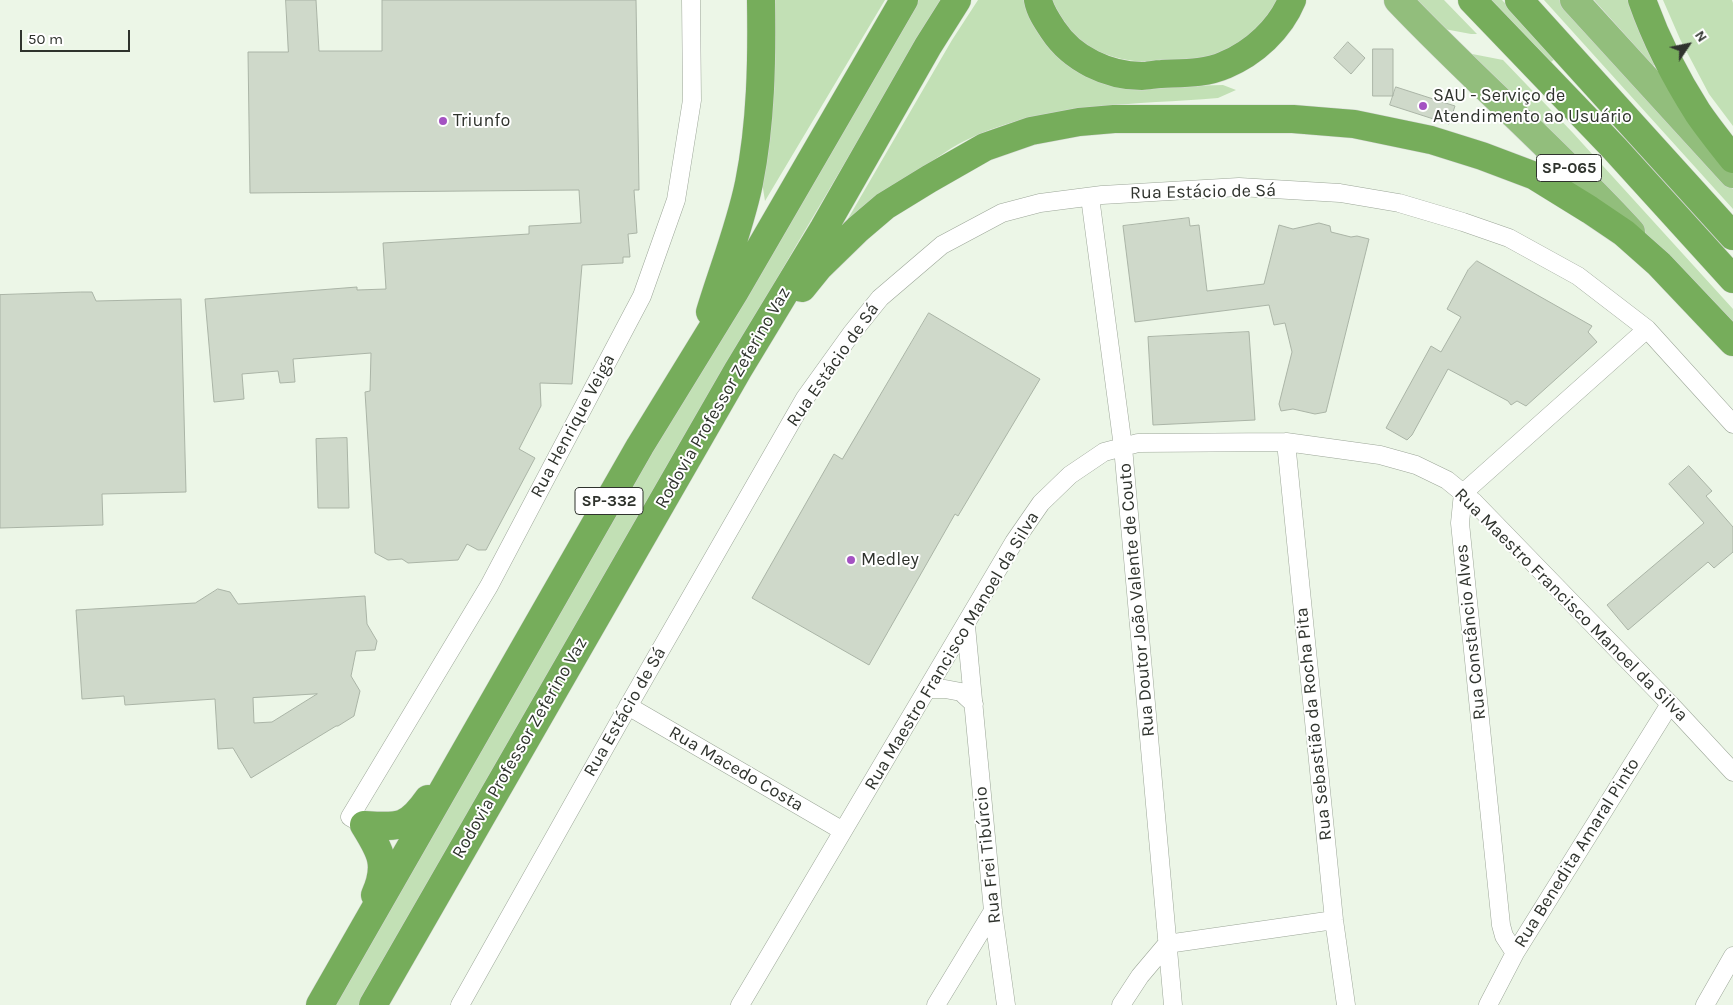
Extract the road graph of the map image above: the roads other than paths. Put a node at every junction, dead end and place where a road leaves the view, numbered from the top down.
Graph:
1 (691, 0) edge
2 (761, 0) edge
3 (904, 0) edge
4 (957, 0) edge
5 (1038, 0) edge
6 (1292, 0) edge
7 (1398, 0) edge
8 (1472, 0) edge
9 (1520, 0) edge
10 (1574, 0) edge
11 (1642, 0) edge
12 (1733, 159) edge
13 (1733, 174) edge
14 (1090, 197) junction
15 (1733, 236) edge
16 (1733, 279) edge
17 (1647, 329) junction
18 (1733, 342) edge
19 (738, 370) junction
20 (1733, 424) edge
21 (1286, 442) junction
22 (640, 446) junction
23 (1123, 447) junction
24 (1463, 493) junction
25 (966, 626) junction
26 (927, 689) junction
27 (974, 704) junction
28 (1670, 704) junction
29 (628, 706) junction
30 (480, 726) junction
31 (1733, 772) edge
32 (357, 821) junction
33 (843, 831) junction
34 (993, 911) junction
35 (1334, 920) junction
36 (1168, 944) junction
37 (1515, 953) junction
38 (1733, 956) edge
39 (325, 996) edge
40 (373, 1005) edge
41 (460, 1005) edge
42 (740, 1005) edge
43 (936, 1005) edge
44 (1006, 1005) edge
45 (1122, 1005) edge
46 (1173, 1005) edge
47 (1346, 1005) edge
48 (1488, 1005) edge
49 (1705, 1005) edge

1 - 32 street, Rua Henrique Veiga
2 - 22 highway
3 - 22 highway, SP-332
4 - 19 highway, Rodovia Professor Zeferino Vaz / SP-332
5 - 6 highway
7 - 18 highway, SP-065
8 - 16 highway, SP-065
9 - 15 highway
10 - 13 highway
11 - 12 highway
14 - 17 street, Rua Estácio de Sá
14 - 23 street, Rua Doutor João Valente de Couto
14 - 29 street, Rua Estácio de Sá
17 - 20 street, Rua Estácio de Sá
17 - 24 street
18 - 19 highway
19 - 40 highway, Rodovia Professor Zeferino Vaz / SP-332
21 - 23 street, Rua Maestro Francisco Manoel da Silva
21 - 24 street, Rua Maestro Francisco Manoel da Silva
21 - 35 street, Rua Sebastião da Rocha Pita
22 - 30 highway, SP-332
23 - 25 street, Rua Maestro Francisco Manoel da Silva
23 - 36 street, Rua Doutor João Valente de Couto
24 - 28 street, Rua Maestro Francisco Manoel da Silva
24 - 37 street, Rua Constâncio Alves
25 - 26 street, Rua Maestro Francisco Manoel da Silva
25 - 27 street, Rua Frei Tibúrcio
26 - 27 street
26 - 33 street, Rua Maestro Francisco Manoel da Silva
27 - 34 street, Rua Frei Tibúrcio
28 - 31 street, Rua Maestro Francisco Manoel da Silva
28 - 37 street, Rua Benedita Amaral Pinto
29 - 33 street, Rua Macedo Costa
29 - 41 street, Rua Estácio de Sá
30 - 32 highway
30 - 39 highway, SP-332
32 - 39 highway
33 - 42 street, Rua Maestro Francisco Manoel da Silva
34 - 43 street
34 - 44 street, Rua Frei Tibúrcio
35 - 36 street
35 - 47 street, Rua Sebastião da Rocha Pita
36 - 45 street
36 - 46 street, Rua Doutor João Valente de Couto
37 - 48 street, Rua Benedita Amaral Pinto
38 - 49 street

